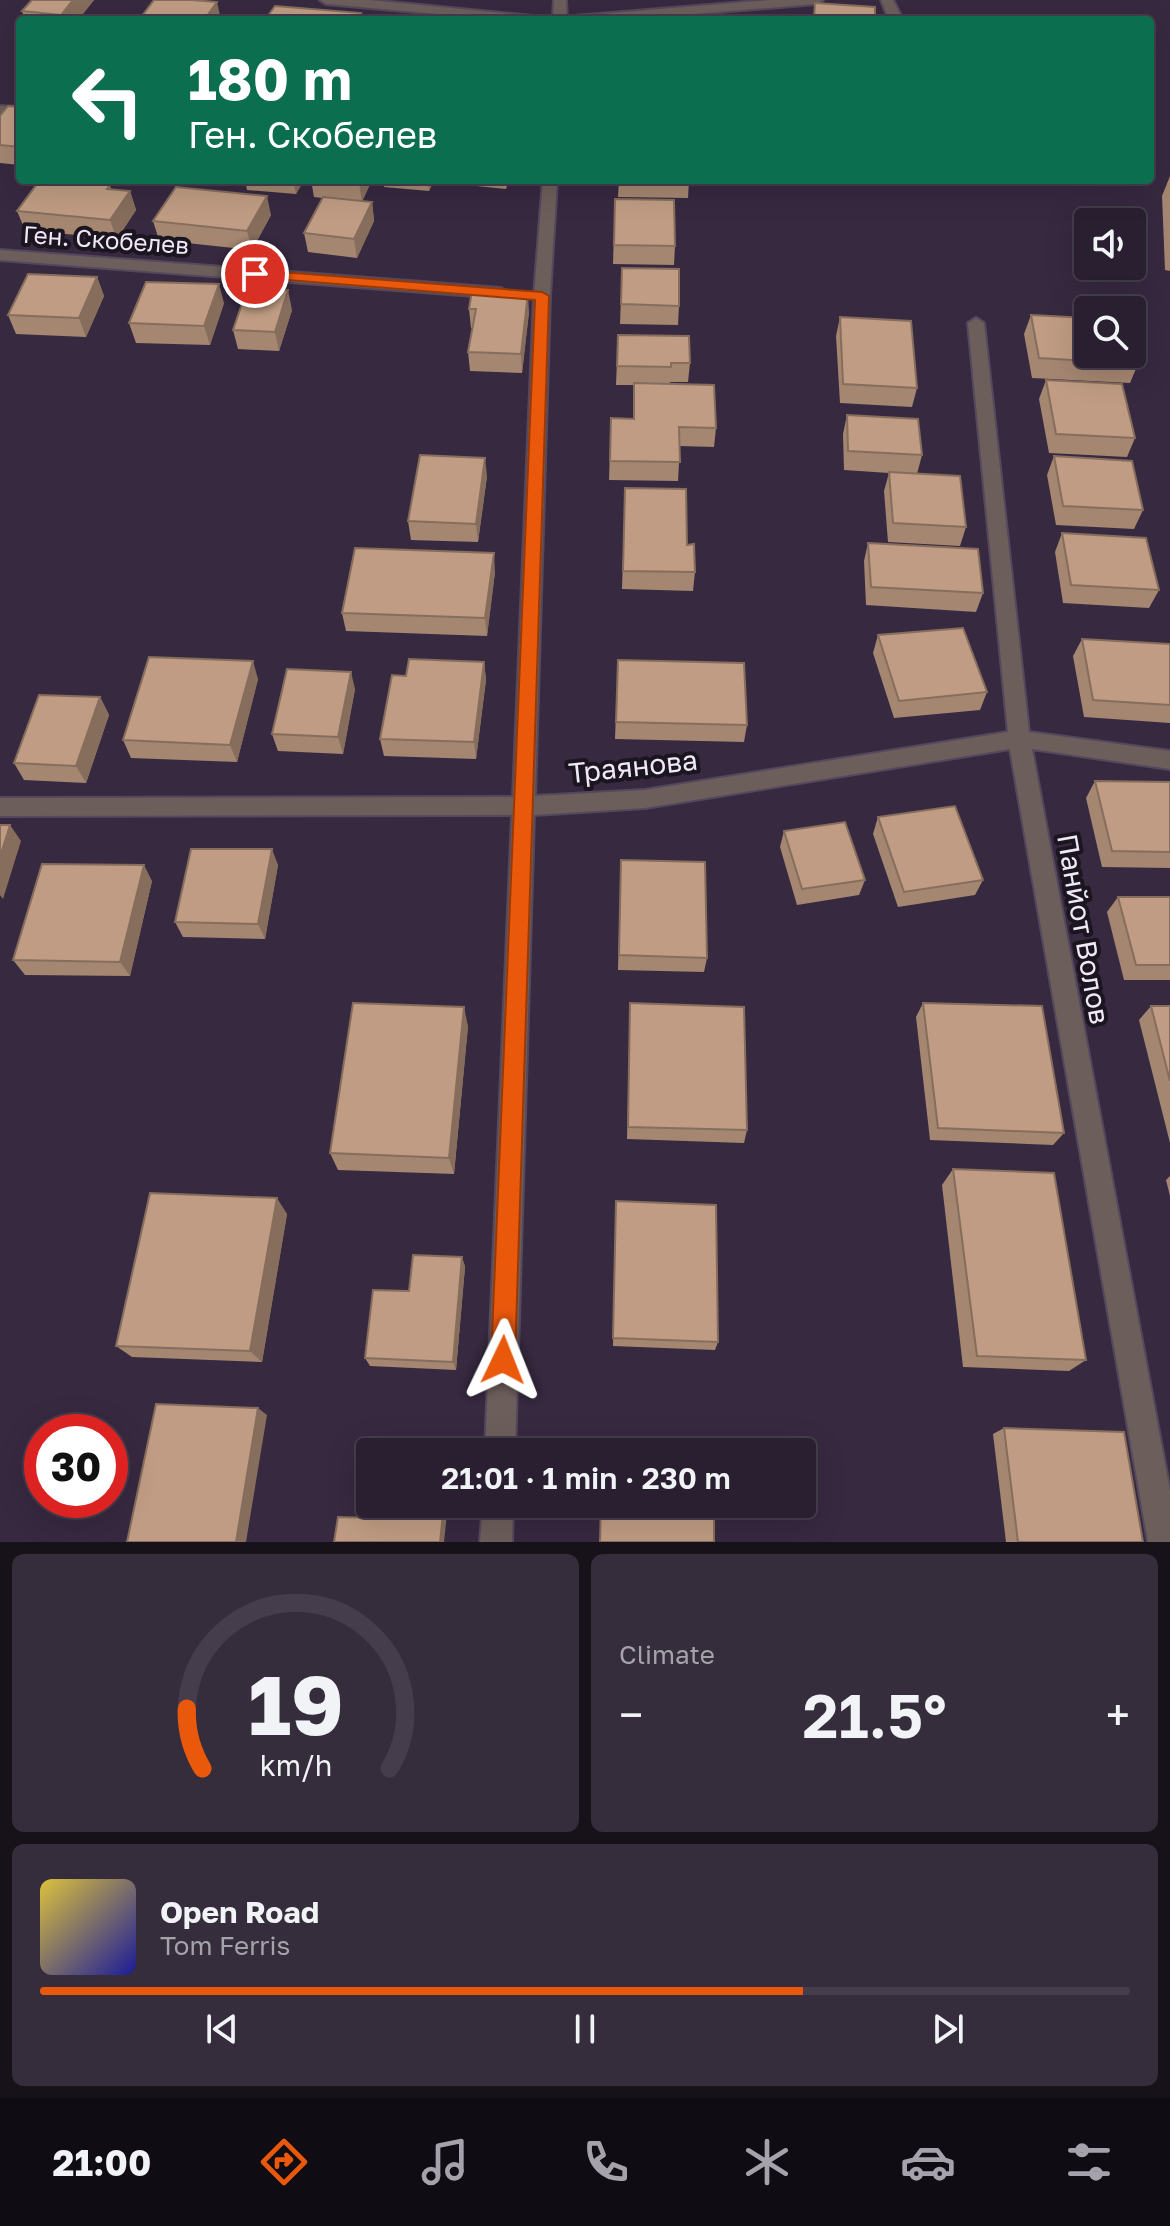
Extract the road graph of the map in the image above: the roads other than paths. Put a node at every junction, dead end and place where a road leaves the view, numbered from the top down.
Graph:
1 (326, 0) edge
2 (817, 0) edge
3 (504, 16) edge
4 (623, 16) edge
5 (549, 184) edge
6 (0, 255) edge
7 (526, 295) junction
8 (976, 323) dead end
9 (1019, 739) junction
10 (1170, 760) edge
11 (524, 806) junction
12 (0, 807) edge
13 (501, 1438) edge
14 (497, 1518) edge
15 (496, 1542) edge
16 (1164, 1542) edge

1 - 3 street
2 - 4 street
5 - 7 street
6 - 7 street, Ген. Скобелев
7 - 11 street
8 - 9 street, Панйот Волов
9 - 10 street, Траянова
9 - 11 street, Траянова
9 - 16 street, Панйот Волов
11 - 12 street, Траянова
11 - 13 street
14 - 15 street

